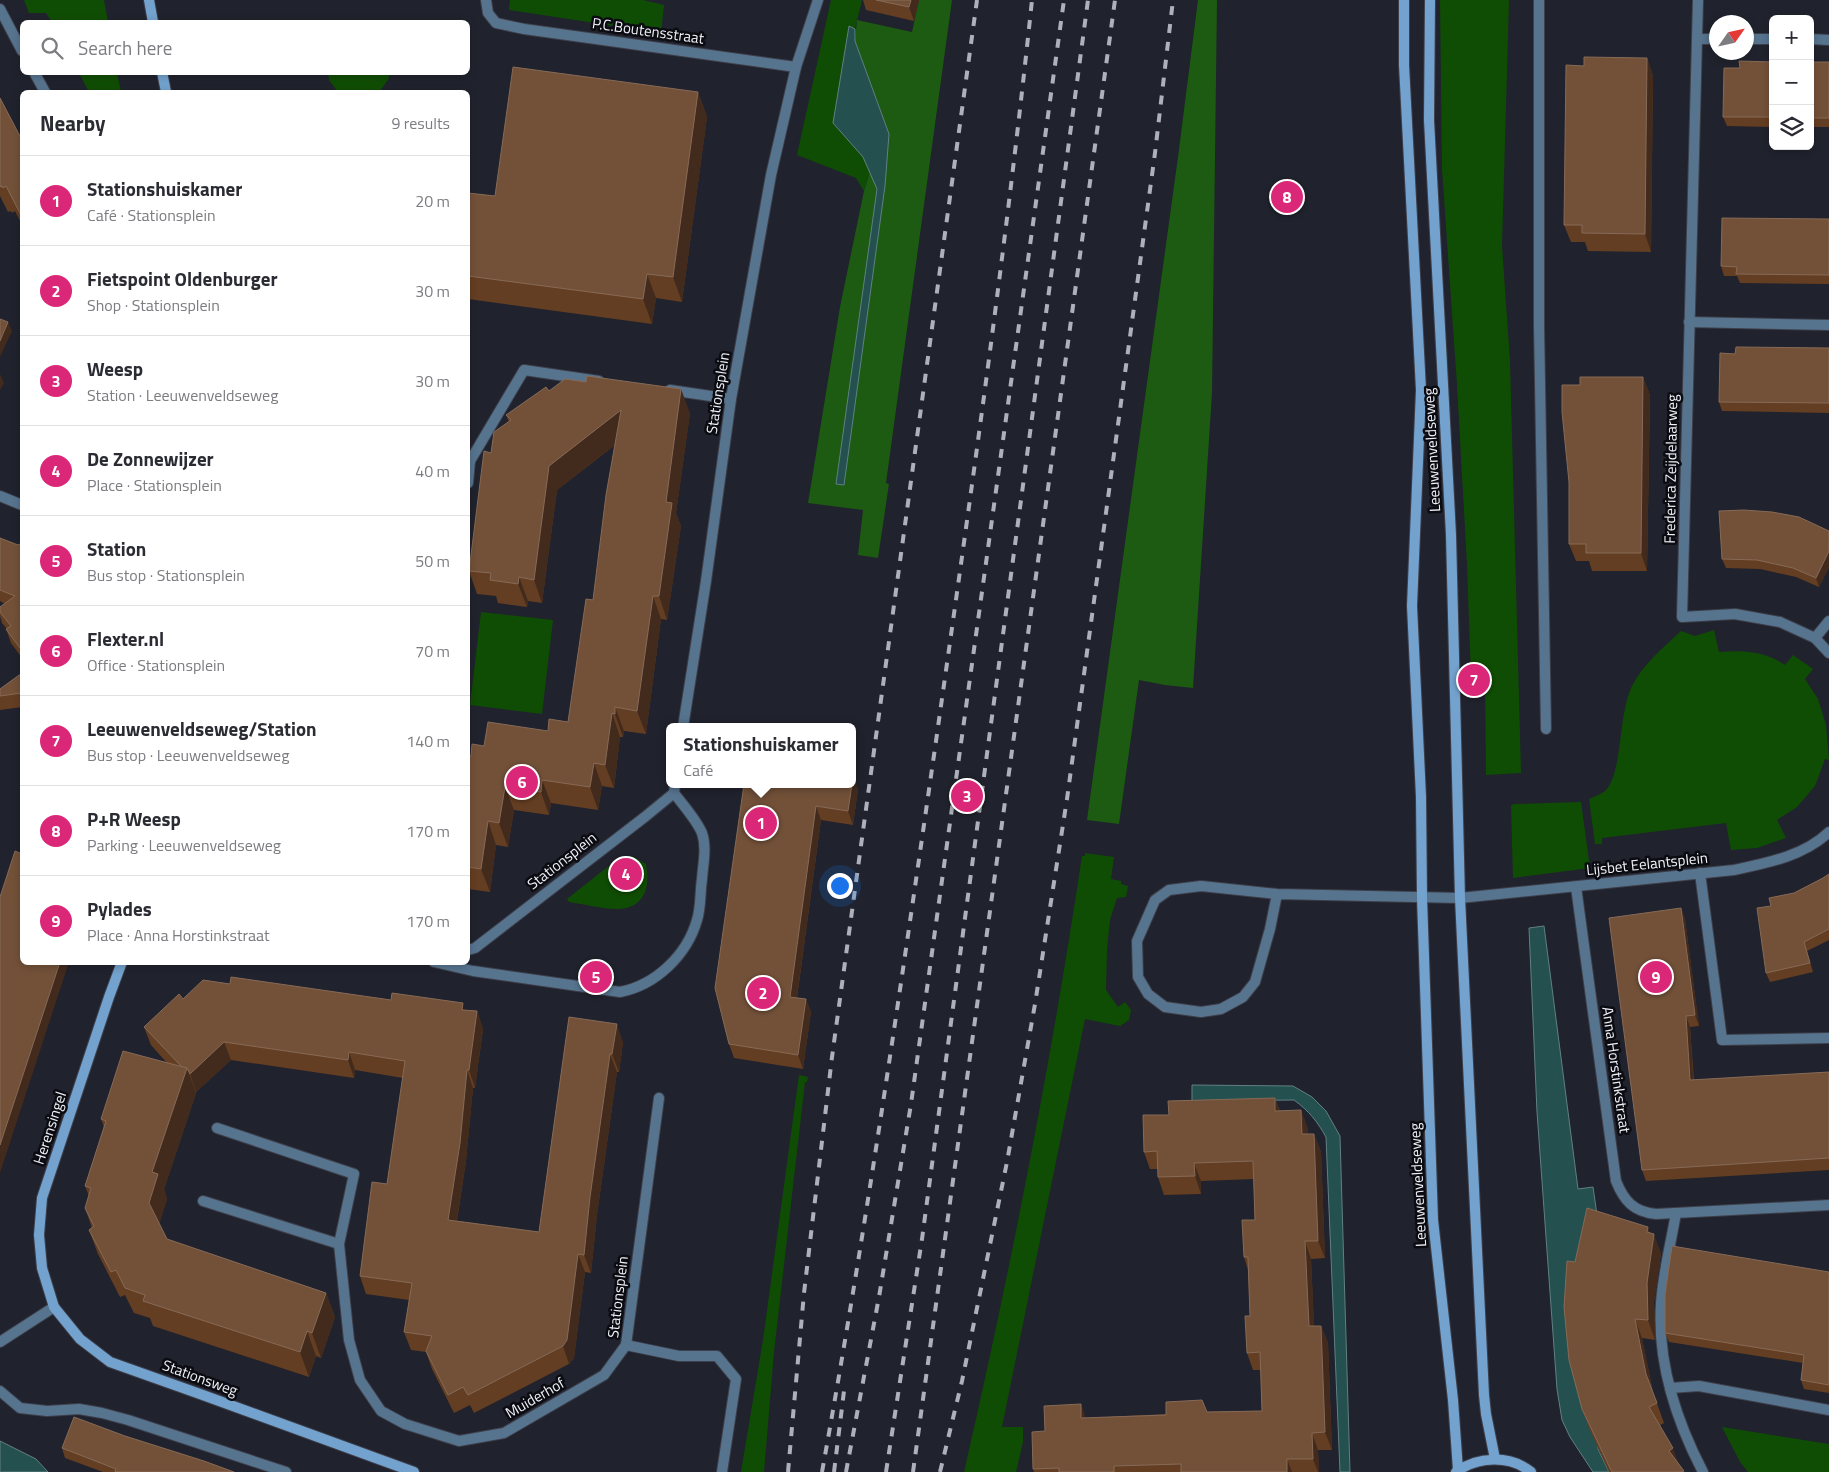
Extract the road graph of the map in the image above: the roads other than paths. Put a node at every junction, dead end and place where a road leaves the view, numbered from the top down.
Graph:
1 (149, 0) edge
2 (486, 0) edge
3 (818, 0) edge
4 (1404, 0) edge
5 (1430, 0) edge
6 (1539, 0) edge
7 (1698, 0) edge
8 (0, 9) edge
9 (153, 20) edge
10 (1698, 39) junction
11 (1709, 39) edge
12 (1754, 39) edge
13 (1769, 39) edge
14 (1814, 40) edge
15 (1829, 40) edge
16 (20, 47) edge
17 (796, 67) junction
18 (36, 75) edge
19 (163, 75) edge
20 (44, 90) edge
21 (166, 90) edge
22 (1689, 322) junction
23 (1829, 324) edge
24 (608, 382) edge
25 (655, 388) edge
26 (731, 399) junction
27 (470, 459) edge
28 (0, 496) edge
29 (20, 504) edge
30 (1829, 621) edge
31 (1815, 638) junction
32 (1829, 653) edge
33 (684, 723) edge
34 (1546, 729) dead end
35 (674, 789) edge
36 (1829, 832) edge
37 (1700, 874) junction
38 (1576, 887) junction
39 (1277, 894) junction
40 (1422, 898) junction
41 (1460, 898) junction
42 (470, 949) edge
43 (121, 965) edge
44 (447, 965) edge
45 (1829, 1038) edge
46 (659, 1098) dead end
47 (217, 1128) dead end
48 (204, 1201) dead end
49 (1829, 1205) edge
50 (1676, 1213) junction
51 (339, 1244) junction
52 (54, 1307) junction
53 (0, 1342) edge
54 (626, 1345) junction
55 (1670, 1388) junction
56 (0, 1391) edge
57 (1829, 1410) edge
58 (1495, 1459) junction
59 (1457, 1471) edge
60 (286, 1472) edge
61 (414, 1472) edge
62 (722, 1472) edge
63 (1531, 1472) edge
64 (1703, 1472) edge

1 - 9 main road
2 - 17 street, P.C.Boutensstraat
3 - 17 street, Stationsplein
4 - 40 main road, Leeuwenveldseweg
5 - 41 main road, Leeuwenveldseweg
6 - 34 street
7 - 10 street, Frederica Zeijdelaarweg
8 - 16 street
10 - 11 street
10 - 22 street, Frederica Zeijdelaarweg
12 - 13 street
14 - 15 street
17 - 26 street, Stationsplein
18 - 20 street
19 - 21 main road
22 - 23 street
22 - 31 street, Frederica Zeijdelaarweg
24 - 27 street
25 - 26 street
26 - 33 street, Stationsplein
28 - 29 street
30 - 31 street
31 - 32 street
35 - 42 street, Stationsplein
35 - 44 street, Stationsplein
36 - 37 street, Lijsbet Eelantsplein
37 - 38 street, Lijsbet Eelantsplein
37 - 45 street
38 - 41 street, Lijsbet Eelantsplein
38 - 50 street, Anna Horstinkstraat
39 - 39 street
39 - 40 street
40 - 41 street
40 - 59 main road, Leeuwenveldseweg
41 - 58 main road, Leeuwenveldseweg
43 - 52 main road, Herensingel
46 - 54 street, Stationsplein
47 - 51 street, Muiderhof
48 - 51 street
49 - 50 street, Anna Horstinkstraat
50 - 55 street
51 - 54 street, Muiderhof
52 - 53 street
52 - 61 main road, Stationsweg
54 - 62 street, Stationsplein
55 - 57 street
55 - 64 street
56 - 60 street
58 - 59 main road
58 - 63 main road

